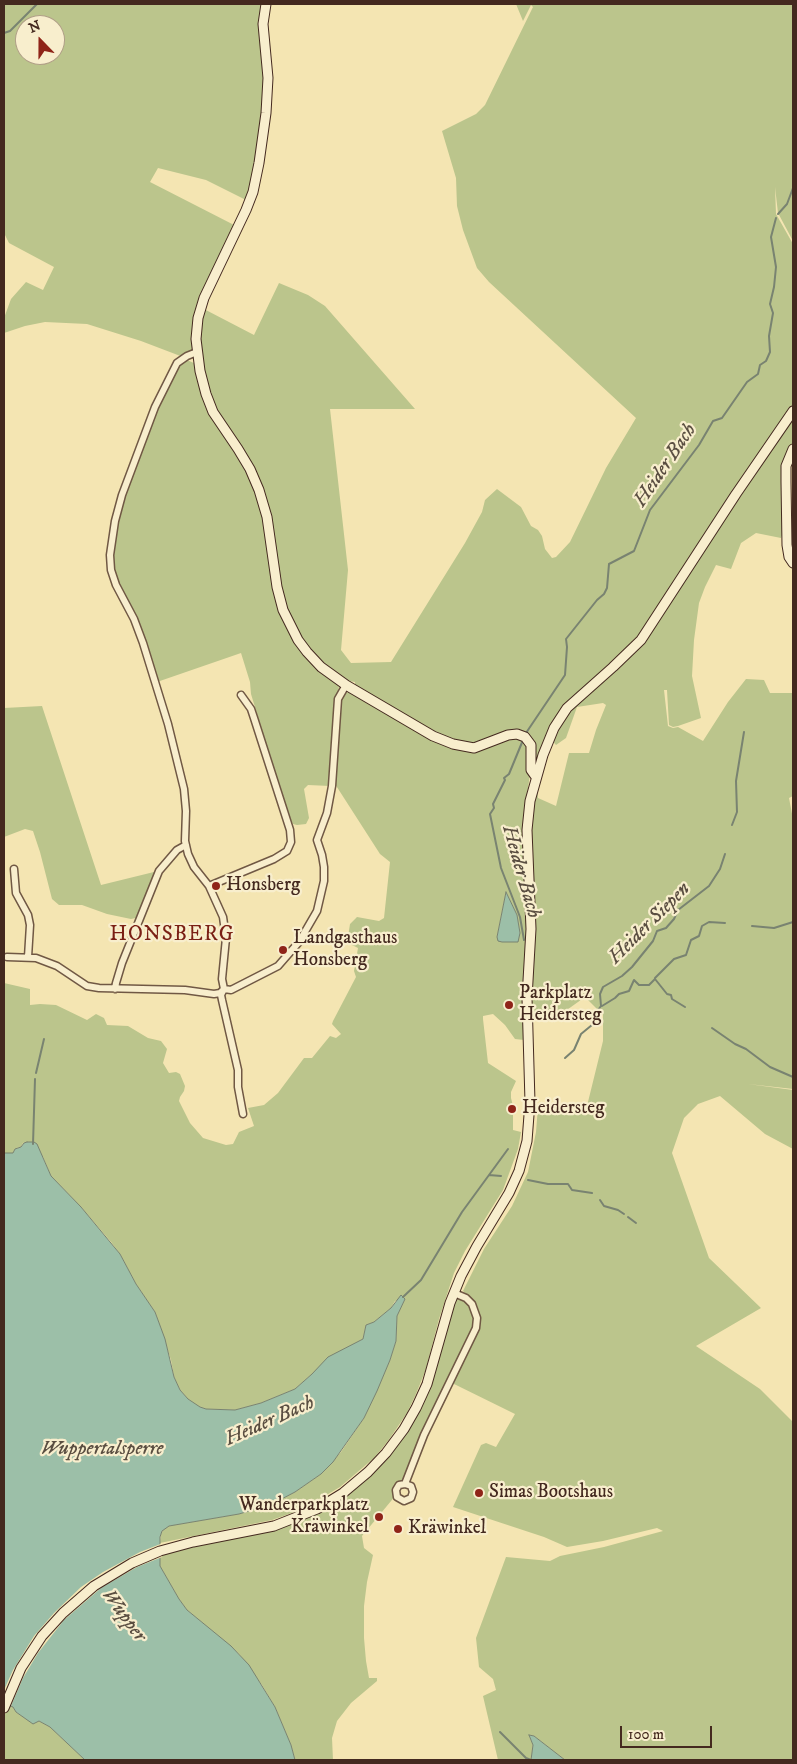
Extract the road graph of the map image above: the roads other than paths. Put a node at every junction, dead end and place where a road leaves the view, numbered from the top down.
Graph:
1 (266, 4) edge
2 (197, 352) junction
3 (793, 411) edge
4 (793, 450) edge
5 (793, 563) edge
6 (346, 685) junction
7 (241, 695) dead end
8 (536, 777) junction
9 (186, 845) junction
10 (14, 869) dead end
11 (209, 886) junction
12 (7, 957) dead end
13 (28, 957) junction
14 (115, 989) junction
15 (224, 989) junction
16 (243, 1114) dead end
17 (454, 1293) junction
18 (405, 1484) dead end
19 (4, 1706) edge

1 - 2 main road
2 - 6 main road
2 - 9 street
3 - 8 main road
4 - 5 main road
6 - 8 main road
6 - 15 street
7 - 11 street
8 - 17 main road
9 - 11 street
9 - 14 street
10 - 13 street
11 - 15 street
12 - 13 street
13 - 14 street
14 - 15 street
15 - 16 street
17 - 18 street
17 - 19 main road

